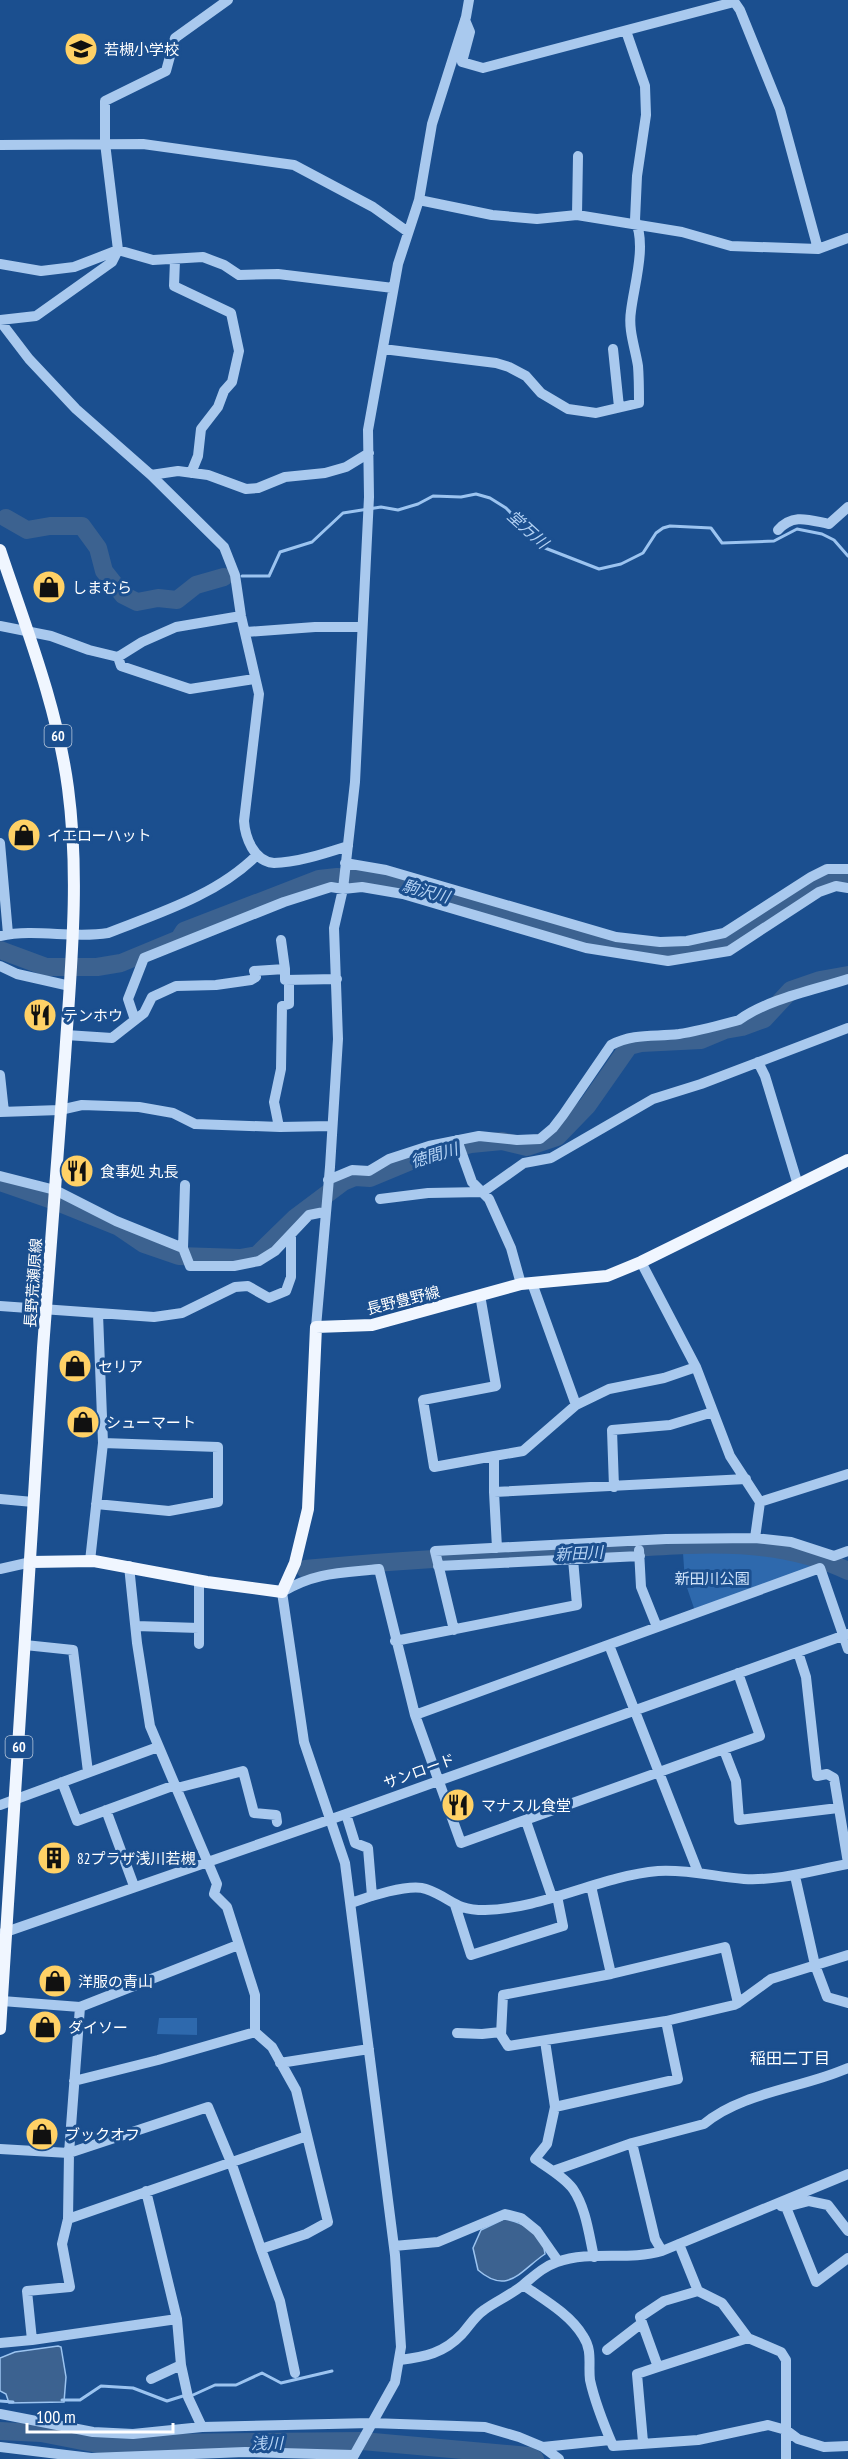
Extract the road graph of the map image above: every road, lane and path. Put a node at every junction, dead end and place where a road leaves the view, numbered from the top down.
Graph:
1 (228, 0) edge
2 (469, 0) edge
3 (733, 1) edge
4 (465, 20) junction
5 (626, 31) junction
6 (105, 143) junction
7 (0, 145) edge
8 (578, 156) dead end
9 (419, 200) junction
10 (577, 215) junction
11 (638, 226) junction
12 (408, 232) junction
13 (848, 238) edge
14 (818, 249) junction
15 (118, 250) junction
16 (175, 260) junction
17 (0, 264) edge
18 (393, 288) junction
19 (0, 320) edge
20 (383, 349) junction
21 (613, 349) dead end
22 (619, 407) junction
23 (369, 453) junction
24 (191, 473) junction
25 (151, 475) junction
26 (848, 507) edge
27 (778, 530) dead end
28 (0, 550) edge
29 (242, 616) junction
30 (0, 626) edge
31 (362, 627) junction
32 (27, 630) junction
33 (246, 633) junction
34 (118, 657) junction
35 (254, 679) junction
36 (0, 843) edge
37 (348, 846) junction
38 (257, 855) junction
39 (345, 865) junction
40 (848, 869) edge
41 (343, 887) junction
42 (848, 888) edge
43 (4, 935) edge
44 (280, 940) dead end
45 (0, 966) edge
46 (285, 969) junction
47 (337, 979) junction
48 (848, 979) edge
49 (289, 980) junction
50 (70, 983) junction
51 (135, 1020) junction
52 (848, 1028) edge
53 (66, 1035) junction
54 (758, 1062) junction
55 (0, 1075) edge
56 (60, 1110) junction
57 (2, 1112) edge
58 (332, 1126) junction
59 (279, 1127) junction
60 (460, 1145) junction
61 (848, 1160) edge
62 (0, 1176) edge
63 (327, 1184) junction
64 (185, 1185) dead end
65 (798, 1185) junction
66 (55, 1192) junction
67 (483, 1192) junction
68 (380, 1199) dead end
69 (324, 1209) junction
70 (291, 1234) junction
71 (184, 1249) junction
72 (641, 1262) junction
73 (526, 1283) junction
74 (480, 1295) junction
75 (0, 1305) edge
76 (46, 1308) junction
77 (98, 1314) junction
78 (316, 1326) junction
79 (696, 1367) junction
80 (576, 1405) junction
81 (712, 1412) junction
82 (103, 1443) junction
83 (494, 1456) junction
84 (848, 1474) edge
85 (746, 1479) junction
86 (614, 1487) junction
87 (494, 1492) junction
88 (0, 1500) edge
89 (33, 1502) junction
90 (760, 1502) junction
91 (96, 1504) junction
92 (755, 1538) junction
93 (497, 1548) junction
94 (639, 1549) junction
95 (848, 1551) edge
96 (573, 1559) junction
97 (90, 1561) junction
98 (31, 1562) junction
99 (129, 1566) junction
100 (438, 1566) junction
101 (0, 1569) edge
102 (199, 1581) junction
103 (282, 1592) junction
104 (136, 1626) junction
105 (657, 1627) junction
106 (200, 1628) junction
107 (454, 1629) junction
108 (846, 1635) edge
109 (395, 1641) junction
110 (199, 1644) dead end
111 (25, 1645) junction
112 (609, 1645) junction
113 (848, 1649) edge
114 (798, 1652) junction
115 (738, 1673) junction
116 (636, 1710) junction
117 (415, 1715) junction
118 (158, 1747) junction
119 (723, 1750) junction
120 (660, 1772) junction
121 (88, 1773) junction
122 (438, 1781) junction
123 (62, 1782) junction
124 (176, 1787) junction
125 (15, 1799) junction
126 (0, 1804) edge
127 (838, 1808) junction
128 (106, 1810) junction
129 (346, 1814) junction
130 (330, 1819) junction
131 (526, 1821) junction
132 (277, 1822) dead end
133 (207, 1860) junction
134 (848, 1864) edge
135 (698, 1872) junction
136 (795, 1876) junction
137 (134, 1886) junction
138 (591, 1886) junction
139 (372, 1896) junction
140 (554, 1896) junction
141 (351, 1903) junction
142 (455, 1905) junction
143 (4, 1933) edge
144 (238, 1945) junction
145 (848, 1955) edge
146 (815, 1965) junction
147 (611, 1974) junction
148 (2, 2001) junction
149 (738, 2002) junction
150 (848, 2003) edge
151 (80, 2007) junction
152 (666, 2021) junction
153 (0, 2029) edge
154 (255, 2032) junction
155 (501, 2032) junction
156 (457, 2033) dead end
157 (545, 2041) junction
158 (369, 2049) junction
159 (280, 2063) junction
160 (848, 2068) edge
161 (74, 2081) junction
162 (555, 2107) junction
163 (307, 2136) junction
164 (632, 2143) junction
165 (0, 2149) edge
166 (69, 2153) junction
167 (231, 2162) junction
168 (553, 2171) junction
169 (848, 2174) edge
170 (146, 2191) junction
171 (780, 2206) junction
172 (68, 2218) junction
173 (848, 2231) edge
174 (679, 2244) junction
175 (393, 2246) junction
176 (261, 2249) junction
177 (662, 2251) junction
178 (594, 2257) junction
179 (848, 2258) edge
180 (558, 2261) junction
181 (524, 2285) junction
182 (698, 2291) junction
183 (177, 2319) junction
184 (642, 2324) junction
185 (748, 2338) junction
186 (32, 2340) junction
187 (0, 2343) edge
188 (607, 2350) dead end
189 (400, 2360) junction
190 (181, 2365) junction
191 (658, 2367) junction
192 (295, 2373) dead end
193 (151, 2379) dead end
194 (0, 2414) edge
195 (370, 2425) junction
196 (202, 2427) junction
197 (786, 2430) junction
198 (610, 2440) junction
199 (643, 2442) junction
200 (848, 2446) edge
201 (0, 2447) edge
202 (543, 2447) junction
203 (25, 2454) edge
204 (353, 2455) edge
205 (560, 2459) edge
206 (786, 2459) edge

1 - 6 street
2 - 4 street
3 - 5 street
3 - 14 street
4 - 5 street
4 - 9 street
5 - 11 street
6 - 7 street
6 - 12 street
6 - 15 street
8 - 10 street
9 - 10 street
9 - 12 street
10 - 11 street
11 - 14 street
11 - 22 street
12 - 18 street
13 - 14 street
15 - 16 street
15 - 17 street
15 - 19 street
16 - 18 street
16 - 24 street
18 - 20 street
19 - 25 street
20 - 22 street
20 - 23 street
21 - 22 street
23 - 24 street
23 - 31 street
24 - 25 street
25 - 29 street
26 - 27 street
28 - 32 main road, 長野荒瀬原線 / 60
29 - 33 street
29 - 34 street
30 - 32 street
31 - 33 street
31 - 37 street
32 - 34 street
32 - 50 main road, 長野荒瀬原線 / 60
33 - 35 street
34 - 35 street
35 - 38 street
36 - 43 street
37 - 38 street
37 - 39 street
38 - 43 street
39 - 40 street
39 - 41 street
41 - 42 street
41 - 47 street
41 - 51 street
44 - 46 street
45 - 50 street
46 - 49 street
46 - 51 street
47 - 49 street
47 - 58 street
48 - 60 street
49 - 59 street
50 - 53 main road, 長野荒瀬原線 / 60
51 - 53 street
52 - 54 street
53 - 56 main road, 長野荒瀬原線 / 60
54 - 65 street
54 - 67 street
55 - 57 street
56 - 57 street
56 - 59 street
56 - 66 main road, 長野荒瀬原線 / 60
58 - 59 street
58 - 63 street
60 - 63 street
60 - 67 street
61 - 65 main road, 長野豊野線
62 - 66 street
63 - 69 street
64 - 71 street
65 - 72 main road, 長野豊野線
66 - 71 street
66 - 76 main road, 長野荒瀬原線 / 60
67 - 68 street
67 - 73 street
69 - 70 street
69 - 78 street
70 - 71 street
70 - 77 street
72 - 73 main road, 長野豊野線
72 - 79 street
73 - 74 main road, 長野豊野線
73 - 80 street
74 - 78 main road, 長野豊野線
74 - 83 street
75 - 76 street
76 - 77 street
76 - 89 main road, 長野荒瀬原線 / 60
77 - 82 street
78 - 103 main road
79 - 80 street
79 - 81 street
80 - 83 street
81 - 85 street
81 - 86 street
82 - 91 street
82 - 91 street
83 - 87 street
84 - 90 street
85 - 86 street
85 - 90 street
86 - 87 street
87 - 93 street
88 - 89 street
89 - 98 main road, 長野荒瀬原線 / 60
90 - 92 street
91 - 97 street
92 - 94 street
92 - 95 street
93 - 94 street
93 - 100 street
94 - 96 street
94 - 105 street
96 - 100 street
96 - 107 street
97 - 98 main road
97 - 99 main road
98 - 101 street
98 - 111 main road, 長野荒瀬原線 / 60
99 - 102 main road
99 - 104 street
100 - 107 street
102 - 103 main road
102 - 106 street
103 - 109 street
103 - 130 street
104 - 106 street
104 - 118 street
105 - 108 street
105 - 112 street
106 - 110 street
107 - 109 street
108 - 113 street
108 - 114 street, サンロード
109 - 117 street
111 - 121 street
111 - 125 main road, 長野荒瀬原線 / 60
112 - 116 street
112 - 117 street
114 - 115 street, サンロード
114 - 127 street
115 - 116 street, サンロード
115 - 119 street
116 - 120 street
116 - 122 street, サンロード
117 - 122 street
118 - 121 street
118 - 124 street
119 - 120 street
119 - 127 street
120 - 131 street
120 - 135 street
121 - 123 street
122 - 129 street, サンロード
122 - 131 street
123 - 125 street
123 - 128 street
124 - 128 street
124 - 132 street
124 - 133 street
125 - 126 street
125 - 143 main road, 長野荒瀬原線 / 60
127 - 134 street
128 - 137 street
129 - 130 street, サンロード
129 - 139 street
130 - 133 street, サンロード
130 - 141 street
131 - 140 street
133 - 137 street, サンロード
133 - 144 street
134 - 136 street
135 - 136 street
135 - 138 street
136 - 146 street
137 - 143 street, サンロード
138 - 140 street
138 - 147 street
139 - 141 street
139 - 142 street
140 - 142 street
140 - 142 street
141 - 158 street
143 - 148 main road, 長野荒瀬原線 / 60
144 - 151 street
144 - 154 street
145 - 146 street
146 - 149 street
146 - 150 street
147 - 149 street
147 - 155 street
148 - 151 street
148 - 153 main road, 長野荒瀬原線 / 60
149 - 152 street
151 - 161 street
152 - 157 street
152 - 162 street
154 - 159 street
154 - 161 street
155 - 156 street
155 - 157 street
157 - 162 street
158 - 159 street
158 - 175 street
159 - 163 street
160 - 164 street
161 - 166 street
162 - 168 street
163 - 167 street
163 - 176 street
164 - 168 street
164 - 177 street
165 - 166 street
166 - 167 street
166 - 172 street
167 - 170 street
167 - 176 street
168 - 178 street
169 - 171 street
170 - 172 street
170 - 183 street
171 - 173 street
171 - 174 street
171 - 179 street
172 - 186 street
174 - 177 street
174 - 182 street
175 - 180 street
175 - 189 street
176 - 192 street
177 - 178 street
178 - 180 street
180 - 181 street
181 - 189 street
181 - 198 street
182 - 184 street
182 - 185 street
183 - 186 street
183 - 190 street
184 - 188 street
184 - 191 street
185 - 191 street
185 - 197 street
186 - 187 street
189 - 195 street
190 - 193 street
190 - 196 street
191 - 199 street
194 - 196 street
195 - 196 street
195 - 202 street
195 - 204 street
197 - 199 street
197 - 200 street
197 - 206 street
198 - 199 street
198 - 202 street
201 - 203 street
202 - 205 street
203 - 204 street

